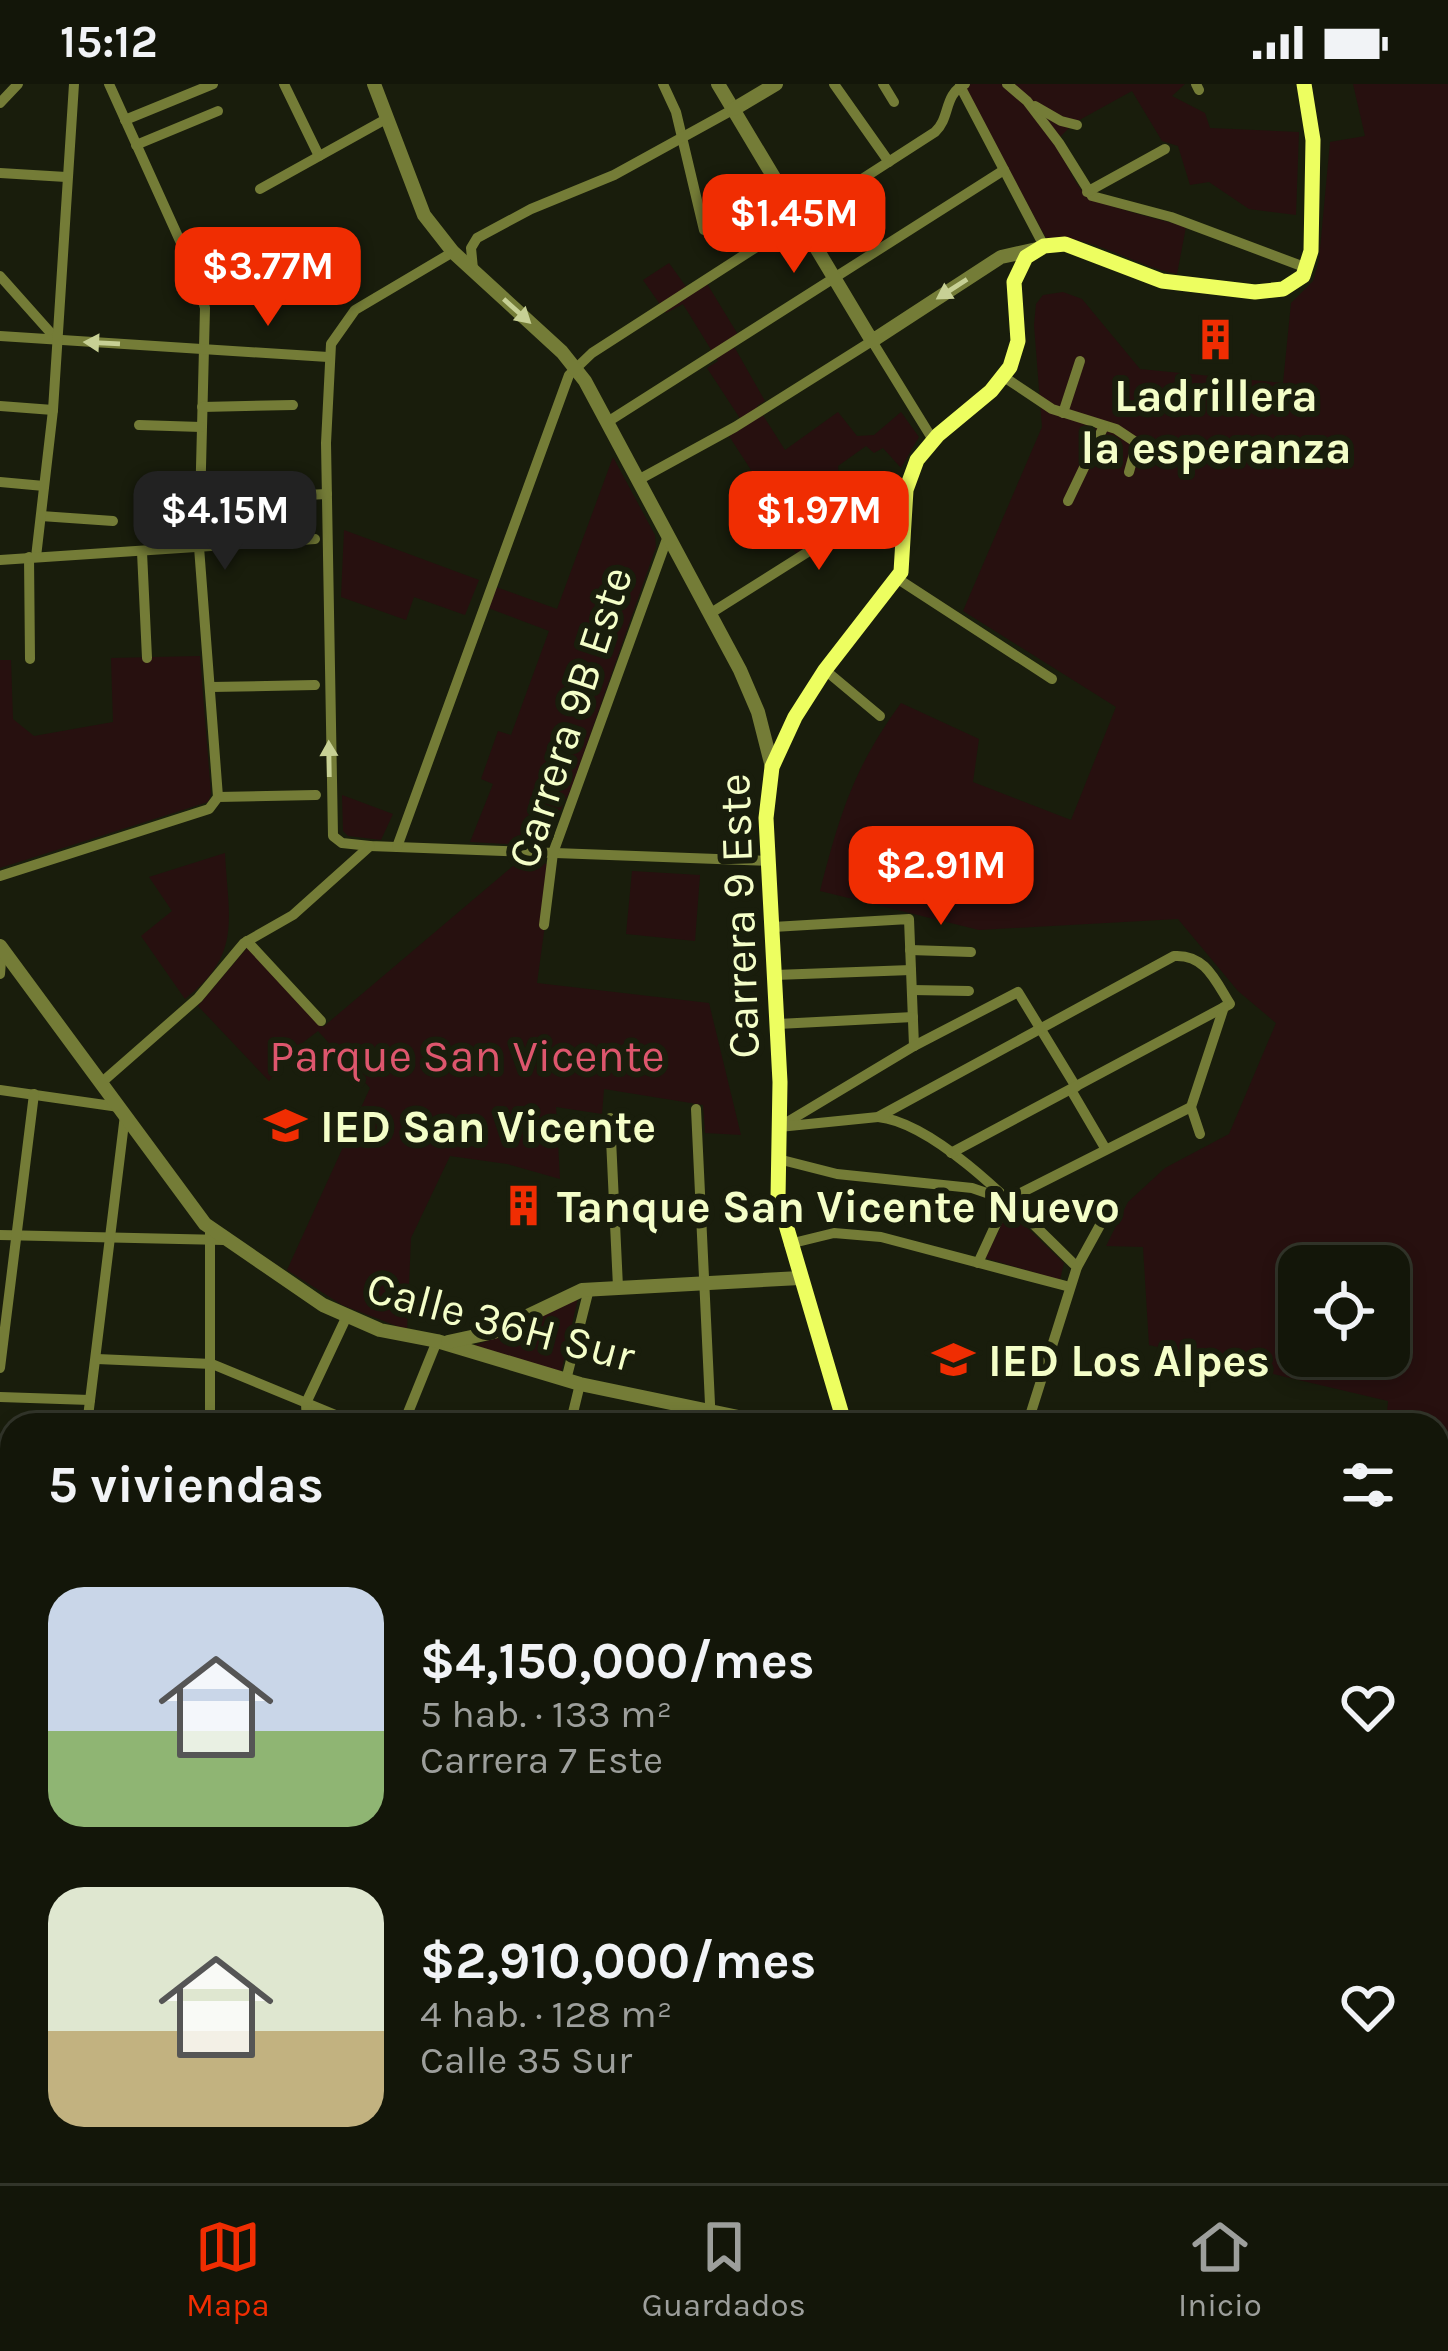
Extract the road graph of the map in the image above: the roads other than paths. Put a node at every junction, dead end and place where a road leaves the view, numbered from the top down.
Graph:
1 (18, 84) edge
2 (74, 84) edge
3 (110, 84) edge
4 (213, 84) edge
5 (284, 84) edge
6 (374, 84) edge
7 (663, 84) edge
8 (718, 84) edge
9 (776, 84) edge
10 (834, 84) edge
11 (883, 84) edge
12 (1007, 84) edge
13 (1304, 84) edge
14 (962, 85) edge
15 (1027, 101) junction
16 (894, 102) dead end
17 (0, 103) edge
18 (734, 110) junction
19 (218, 111) dead end
20 (386, 119) junction
21 (125, 120) junction
22 (1077, 124) dead end
23 (680, 136) junction
24 (136, 145) junction
25 (1165, 149) dead end
26 (319, 156) junction
27 (890, 162) junction
28 (1004, 170) junction
29 (0, 172) edge
30 (66, 177) junction
31 (260, 189) dead end
32 (1087, 192) junction
33 (800, 220) junction
34 (704, 230) dead end
35 (1041, 248) junction
36 (453, 252) junction
37 (1307, 268) junction
38 (473, 272) junction
39 (0, 277) edge
40 (834, 278) junction
41 (0, 336) edge
42 (57, 340) junction
43 (872, 340) junction
44 (205, 348) junction
45 (328, 356) junction
46 (1080, 361) dead end
47 (576, 368) junction
48 (1004, 376) junction
49 (293, 405) dead end
50 (0, 406) edge
51 (202, 407) junction
52 (53, 410) junction
53 (1063, 413) junction
54 (609, 421) junction
55 (139, 425) dead end
56 (1104, 426) junction
57 (201, 427) junction
58 (933, 440) junction
59 (1129, 472) dead end
60 (640, 478) junction
61 (0, 482) edge
62 (44, 486) junction
63 (906, 490) junction
64 (327, 494) junction
65 (200, 500) junction
66 (1068, 501) dead end
67 (41, 516) junction
68 (113, 521) dead end
69 (669, 533) junction
70 (315, 539) dead end
71 (200, 548) junction
72 (142, 552) junction
73 (32, 557) junction
74 (0, 560) edge
75 (898, 579) junction
76 (711, 613) junction
77 (147, 658) dead end
78 (30, 659) dead end
79 (825, 670) junction
80 (1052, 679) dead end
81 (315, 685) dead end
82 (211, 687) junction
83 (880, 716) dead end
84 (772, 767) junction
85 (316, 795) dead end
86 (218, 797) junction
87 (370, 846) junction
88 (397, 847) junction
89 (553, 854) junction
90 (769, 861) junction
91 (0, 876) edge
92 (544, 926) dead end
93 (772, 927) junction
94 (247, 941) junction
95 (1, 947) edge
96 (910, 950) junction
97 (971, 952) dead end
98 (911, 970) junction
99 (0, 974) edge
100 (775, 975) junction
101 (912, 990) junction
102 (969, 991) dead end
103 (1227, 1005) junction
104 (913, 1016) junction
105 (321, 1022) dead end
106 (778, 1024) junction
107 (1041, 1029) junction
108 (914, 1046) junction
109 (101, 1083) junction
110 (1074, 1088) junction
111 (0, 1090) edge
112 (34, 1094) junction
113 (1191, 1107) junction
114 (696, 1109) dead end
115 (122, 1111) junction
116 (878, 1117) junction
117 (610, 1118) dead end
118 (779, 1127) junction
119 (1200, 1134) dead end
120 (1105, 1148) junction
121 (952, 1153) junction
122 (778, 1159) junction
123 (1007, 1200) junction
124 (1110, 1207) dead end
125 (0, 1235) edge
126 (16, 1235) junction
127 (215, 1236) junction
128 (112, 1237) junction
129 (789, 1244) junction
130 (978, 1263) junction
131 (1077, 1268) junction
132 (800, 1278) junction
133 (706, 1283) junction
134 (618, 1287) junction
135 (1070, 1287) junction
136 (589, 1289) junction
137 (346, 1318) junction
138 (437, 1341) junction
139 (97, 1359) junction
140 (212, 1364) junction
141 (0, 1369) edge
142 (573, 1382) junction
143 (0, 1397) edge
144 (90, 1400) junction
145 (305, 1402) junction
146 (88, 1413) edge
147 (210, 1413) edge
148 (306, 1413) edge
149 (331, 1413) edge
150 (408, 1413) edge
151 (571, 1413) edge
152 (691, 1413) edge
153 (710, 1413) edge
154 (841, 1413) edge
155 (1031, 1413) edge

1 - 17 street
2 - 30 street
3 - 21 street
4 - 21 street
5 - 26 street
6 - 20 street, Carrera 9 Este
7 - 23 street
8 - 18 street
9 - 18 street
10 - 27 street
11 - 16 street
12 - 15 street
13 - 37 main road
14 - 27 street
14 - 28 street
15 - 22 street
15 - 32 street
18 - 23 street
18 - 33 street
19 - 24 street
20 - 26 street
20 - 36 street, Carrera 9 Este
21 - 24 street
23 - 34 street
23 - 38 street
24 - 44 street
25 - 32 street
26 - 31 street
27 - 33 street
28 - 35 street
28 - 40 street
29 - 30 street
30 - 42 street
32 - 37 street
33 - 40 street
33 - 47 street
35 - 37 main road
35 -> 43 street
35 - 48 main road
36 - 38 street, Carrera 9 Este
36 - 45 street
38 -> 47 street, Carrera 9 Este
39 - 42 street
40 - 43 street
40 - 54 street
41 - 42 street
44 -> 42 street
42 - 52 street
43 - 58 street
43 - 60 street
44 - 45 street
44 - 51 street
45 - 64 street
46 - 53 street
47 - 54 street, Carrera 9 Este
47 - 88 street
48 - 53 street
48 - 58 main road
49 - 51 street
50 - 52 street
51 - 57 street
52 - 62 street
53 - 56 street
54 - 60 street, Carrera 9 Este
55 - 57 street
56 - 59 street
56 - 66 street
57 - 65 street
58 - 63 main road
60 - 69 street, Carrera 9 Este
61 - 62 street
62 - 67 street
63 - 75 main road
63 - 76 street
64 - 65 street
87 -> 64 street
65 - 71 street
67 - 68 street
67 - 73 street
69 - 76 street, Carrera 9 Este
69 - 89 street, Carrera 9B Este
70 - 71 street
71 - 72 street
71 - 82 street
72 - 73 street
72 - 77 street
73 - 74 street
73 - 78 street
75 - 79 main road
75 - 80 street
76 - 84 street, Carrera 9 Este
79 - 83 street
79 - 84 main road
81 - 82 street
82 - 86 street
84 - 90 main road, Carrera 9 Este
85 - 86 street
86 - 91 street
87 - 88 street
87 - 94 street
88 - 89 street
89 - 90 street
89 - 92 street, Carrera 9B Este
90 - 93 main road, Carrera 9 Este
93 - 96 street
93 - 100 main road, Carrera 9 Este
94 - 105 street
94 - 109 street
95 - 99 street
95 - 109 street
96 - 97 street
96 - 98 street
98 - 100 street
98 - 101 street
100 - 106 main road, Carrera 9 Este
101 - 102 street
101 - 104 street
103 - 107 street
103 - 110 street
103 - 113 street
104 - 106 street
104 - 108 street
106 - 118 main road, Carrera 9 Este
107 - 108 street
107 - 110 street
107 - 116 street
108 - 118 street
109 - 115 street
110 - 120 street
110 - 121 street
111 - 112 street
112 - 115 street
112 - 126 street
113 - 119 street
113 - 120 street
114 - 133 street
115 - 127 street
115 - 128 street
116 - 118 street
116 - 121 street
117 - 134 street
118 - 122 main road, Carrera 9 Este
120 - 123 street
121 - 123 street
122 - 123 street
122 - 129 main road, Carrera 9 Este
123 - 130 street
123 - 131 street
124 - 131 street
125 - 126 street
126 - 128 street
126 - 141 street
127 - 128 street
127 - 137 street, Calle 36H Sur
127 - 140 street
128 - 139 street
129 - 130 street
129 - 132 main road, Carrera 9 Este
130 - 135 street
131 - 135 street
132 - 133 street
132 - 154 main road, Carrera 9 Este
133 - 134 street
133 - 153 street
134 - 136 street
135 - 155 street
136 - 138 street
136 - 142 street
137 - 138 street, Calle 36H Sur
137 - 145 street
138 - 142 street, Calle 36H Sur
138 - 150 street
139 - 140 street
139 - 144 street
140 - 145 street
140 - 147 street
142 - 151 street
142 - 152 street, Calle 36H Sur
143 - 144 street
144 - 146 street
145 - 148 street
145 - 149 street

